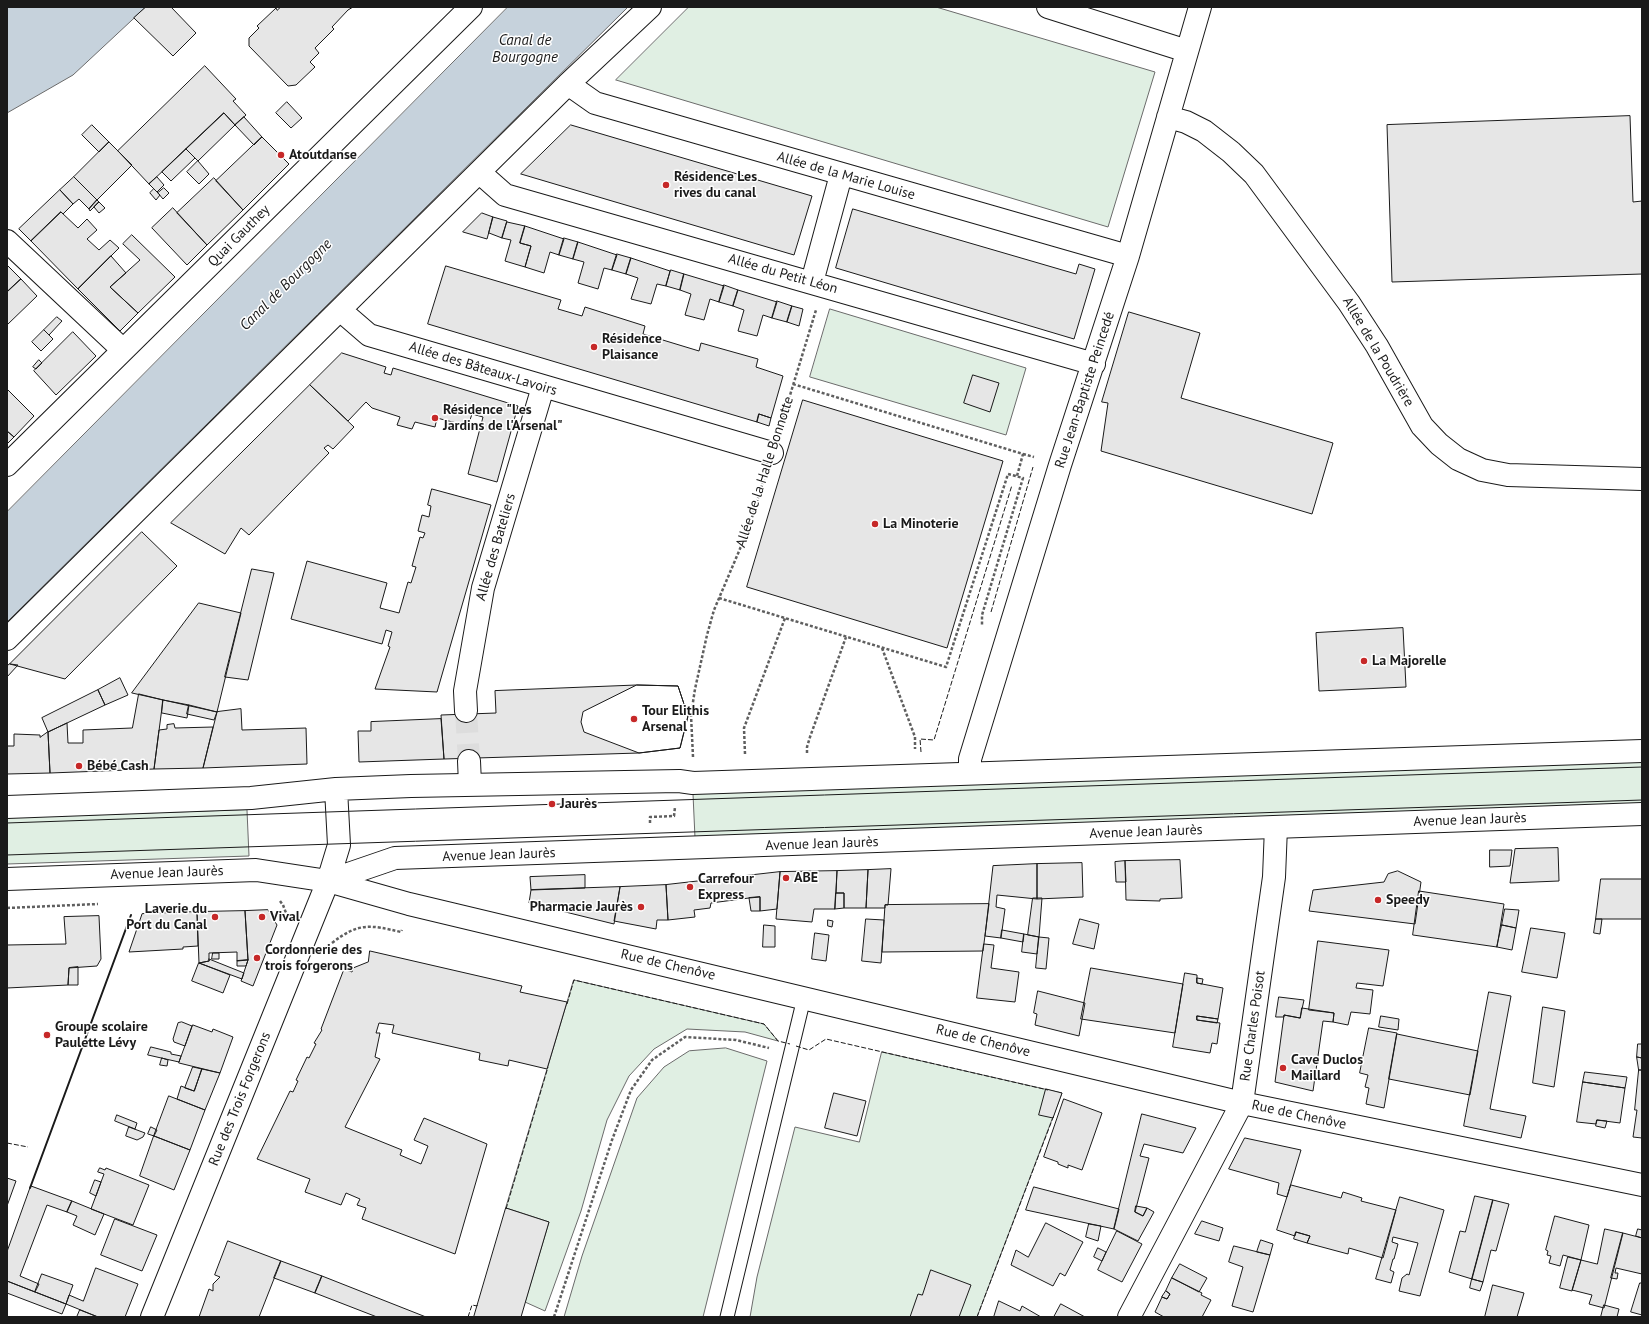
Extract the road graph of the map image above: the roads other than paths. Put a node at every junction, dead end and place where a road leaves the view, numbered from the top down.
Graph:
1 (471, 7) edge
2 (650, 7) edge
3 (1048, 7) edge
4 (1200, 7) edge
5 (1187, 51) junction
6 (568, 84) junction
7 (1168, 117) junction
8 (479, 172) junction
9 (841, 175) junction
10 (7, 241) edge
11 (1128, 256) junction
12 (812, 282) junction
13 (340, 310) junction
14 (123, 350) junction
15 (1094, 364) junction
16 (543, 387) junction
17 (772, 452) road end
18 (7, 465) edge
19 (1642, 479) edge
20 (7, 640) edge
21 (466, 711) tunnel mouth
22 (1642, 751) edge
23 (469, 761) tunnel mouth
24 (970, 773) junction
25 (470, 784) junction
26 (336, 789) junction
27 (7, 806) edge
28 (1642, 814) edge
29 (1276, 827) junction
30 (7, 879) edge
31 (328, 881) junction
32 (804, 998) junction
33 (1242, 1103) junction
34 (1642, 1185) edge
35 (152, 1317) edge
36 (727, 1317) edge
37 (1129, 1317) edge

1 - 14 street, Quai Gauthey
2 - 6 street
3 - 5 street
4 - 5 street, Rue Jean-Baptiste Peincedé
5 - 7 street, Rue Jean-Baptiste Peincedé
6 - 8 street
6 - 9 street, Allée de la Marie Louise
7 - 11 street, Rue Jean-Baptiste Peincedé
7 - 19 street, Allée de la Poudrière
8 - 12 street, Allée du Petit Léon
8 - 13 street
9 - 11 street, Allée de la Marie Louise
9 - 12 street
10 - 14 street
11 - 15 street, Rue Jean-Baptiste Peincedé
12 - 15 street, Allée du Petit Léon
13 - 16 street, Allée des Bâteaux-Lavoirs
13 - 20 street
14 - 18 street, Quai Gauthey
15 - 24 street, Rue Jean-Baptiste Peincedé
16 - 17 street, Allée des Bâteaux-Lavoirs
16 - 21 street, Allée des Bateliers
22 - 24 street
23 - 25 street
24 - 25 street
25 - 26 street
26 - 27 street
26 - 31 street, Rue des Trois Forgerons
28 - 29 street, Avenue Jean Jaurès
29 - 31 street, Avenue Jean Jaurès
29 - 33 street, Rue Charles Poisot
30 - 31 street, Avenue Jean Jaurès
31 - 32 street, Rue de Chenôve
31 - 35 street, Rue des Trois Forgerons
32 - 33 street, Rue de Chenôve
32 - 36 lane
33 - 34 street, Rue de Chenôve
33 - 37 street, Rue Charles Poisot

